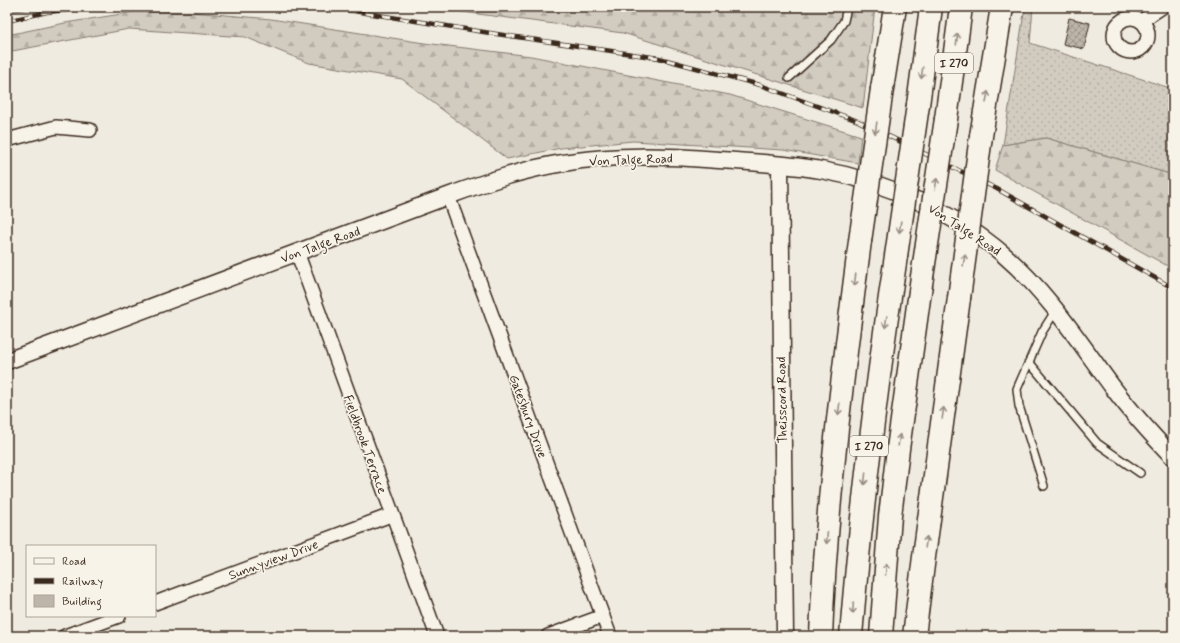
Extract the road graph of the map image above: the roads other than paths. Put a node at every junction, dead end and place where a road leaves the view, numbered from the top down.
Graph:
1 (847, 7) edge
2 (895, 7) edge
3 (931, 7) edge
4 (961, 7) edge
5 (1002, 7) edge
6 (1162, 7) edge
7 (1141, 20) dead end
8 (789, 78) dead end
9 (90, 130) dead end
10 (7, 140) edge
11 (780, 165) junction
12 (448, 196) junction
13 (296, 252) junction
14 (1056, 310) junction
15 (7, 361) edge
16 (1030, 362) junction
17 (1173, 456) edge
18 (1140, 473) dead end
19 (1044, 486) dead end
20 (392, 515) junction
21 (156, 602) edge
22 (603, 616) junction
23 (116, 617) edge
24 (65, 636) edge
25 (437, 636) edge
26 (548, 636) edge
27 (610, 636) edge
28 (785, 636) edge
29 (821, 636) edge
30 (851, 636) edge
31 (881, 636) edge
32 (914, 636) edge

1 - 8 lane
2 -> 29 highway, bridge
3 -> 30 highway, I 270, bridge
31 -> 4 highway, I 270, bridge
32 -> 5 highway, bridge
6 - 7 street
9 - 10 street
11 - 12 street, Von Talge Road
11 - 14 street, Von Talge Road
11 - 28 street, Theisscord Road
12 - 13 street, Von Talge Road
12 - 22 street, Gatesbury Drive
13 - 15 street, Von Talge Road
13 - 20 street, Fieldbrook Terrace
14 - 16 lane
14 - 17 street, Von Talge Road
16 - 18 lane
16 - 19 lane
20 - 21 street, Sunnyview Drive
20 - 25 street, Fieldbrook Terrace
22 - 26 street
22 - 27 street, Gatesbury Drive
23 - 24 street

